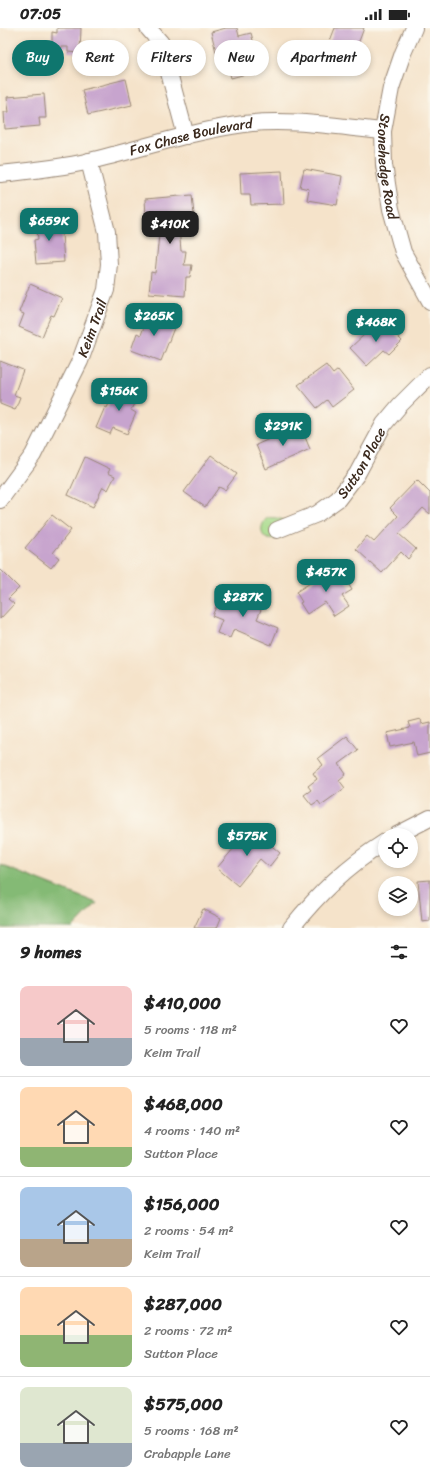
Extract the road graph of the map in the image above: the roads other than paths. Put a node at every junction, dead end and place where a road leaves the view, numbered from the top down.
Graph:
1 (148, 28) edge
2 (414, 28) edge
3 (383, 131) junction
4 (186, 136) junction
5 (89, 161) junction
6 (0, 174) edge
7 (430, 301) edge
8 (430, 375) edge
9 (0, 500) edge
10 (277, 530) dead end
11 (430, 818) edge
12 (411, 828) edge
13 (378, 846) edge
14 (291, 928) edge

1 - 4 street
2 - 3 street, Stonehedge Road
3 - 4 street, Fox Chase Boulevard
3 - 7 street, Stonehedge Road
4 - 5 street, Fox Chase Boulevard
5 - 6 street, Fox Chase Boulevard
5 - 9 street, Keim Trail
8 - 10 street, Sutton Place
11 - 12 street
13 - 14 street

